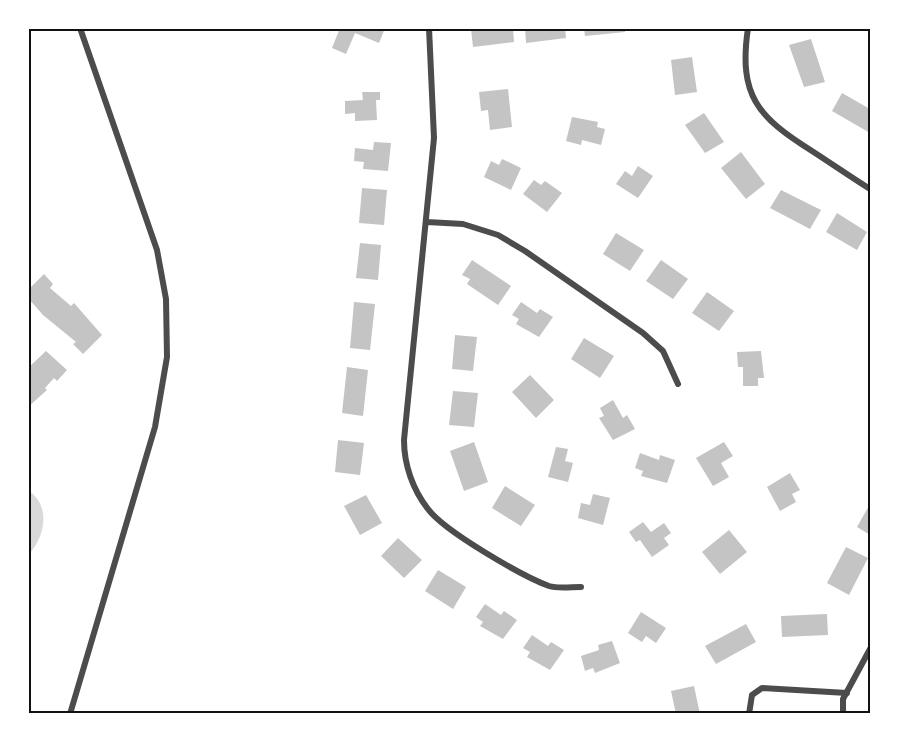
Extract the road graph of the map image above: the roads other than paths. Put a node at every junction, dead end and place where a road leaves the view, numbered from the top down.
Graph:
1 (80, 28) edge
2 (429, 28) edge
3 (748, 28) edge
4 (870, 189) edge
5 (427, 222) junction
6 (678, 384) dead end
7 (581, 587) dead end
8 (870, 650) edge
9 (847, 693) junction
10 (70, 714) edge
11 (749, 714) edge
12 (843, 714) edge

1 - 10 street
2 - 5 street
3 - 4 street
5 - 6 street
5 - 7 street
8 - 9 street
9 - 11 street
9 - 12 street

